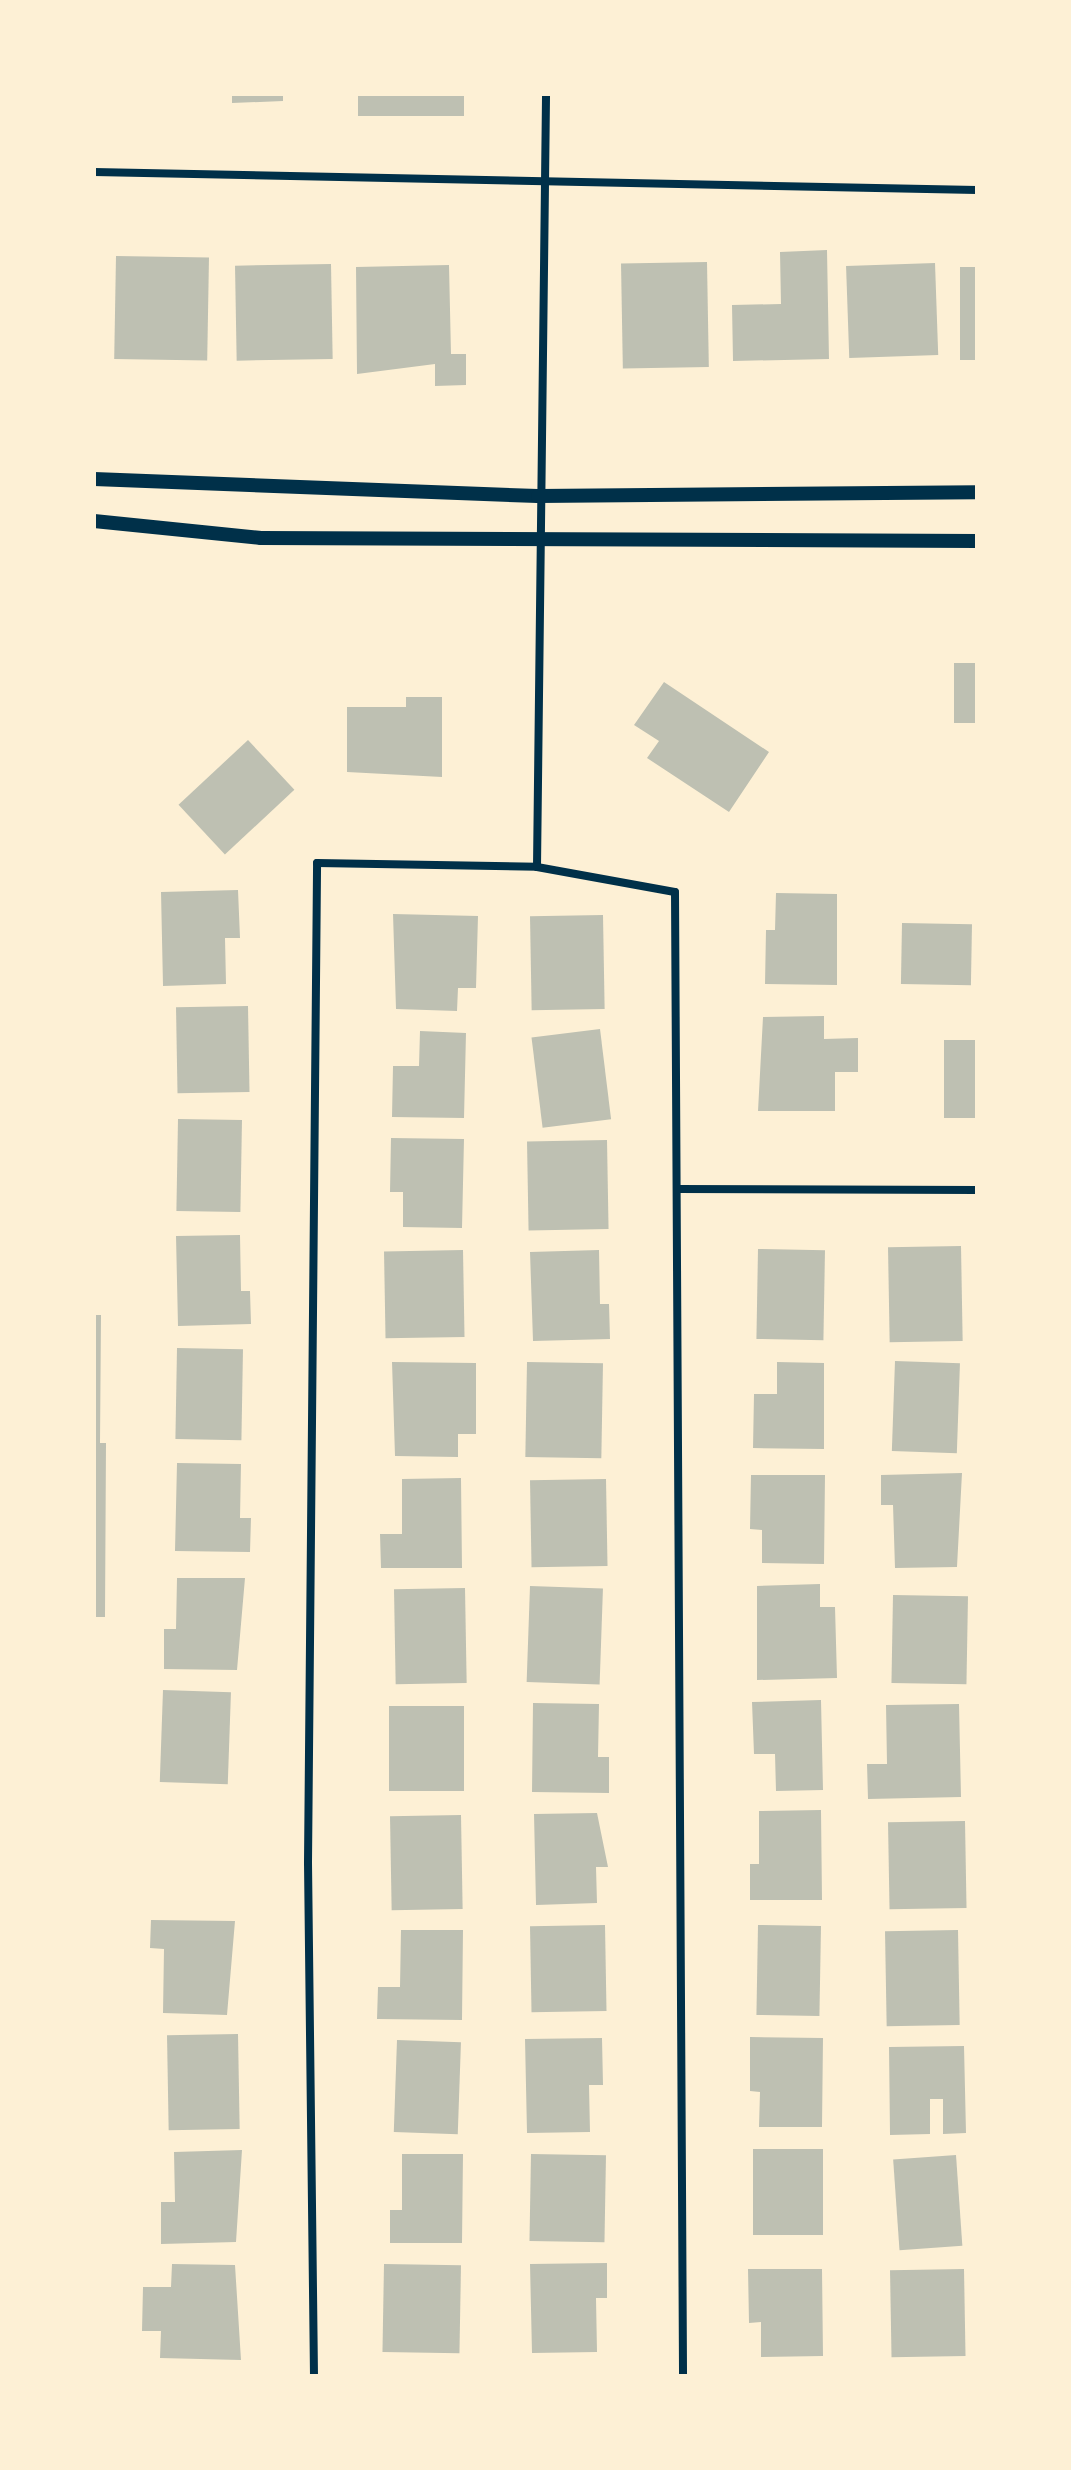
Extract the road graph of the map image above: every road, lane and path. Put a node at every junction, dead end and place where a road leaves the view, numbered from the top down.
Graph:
1 (546, 94) edge
2 (94, 172) edge
3 (543, 186) junction
4 (977, 190) edge
5 (94, 479) edge
6 (977, 492) edge
7 (538, 496) junction
8 (94, 521) edge
9 (977, 541) edge
10 (540, 542) junction
11 (537, 867) junction
12 (677, 1189) junction
13 (977, 1190) edge
14 (314, 2376) edge
15 (683, 2376) edge

1 - 3 street
2 - 3 street
3 - 4 street
3 - 7 street
5 - 7 street
6 - 7 street
7 - 10 street
8 - 10 street
9 - 10 street
10 - 11 street
11 - 12 street
11 - 14 street
12 - 13 street
12 - 15 street

